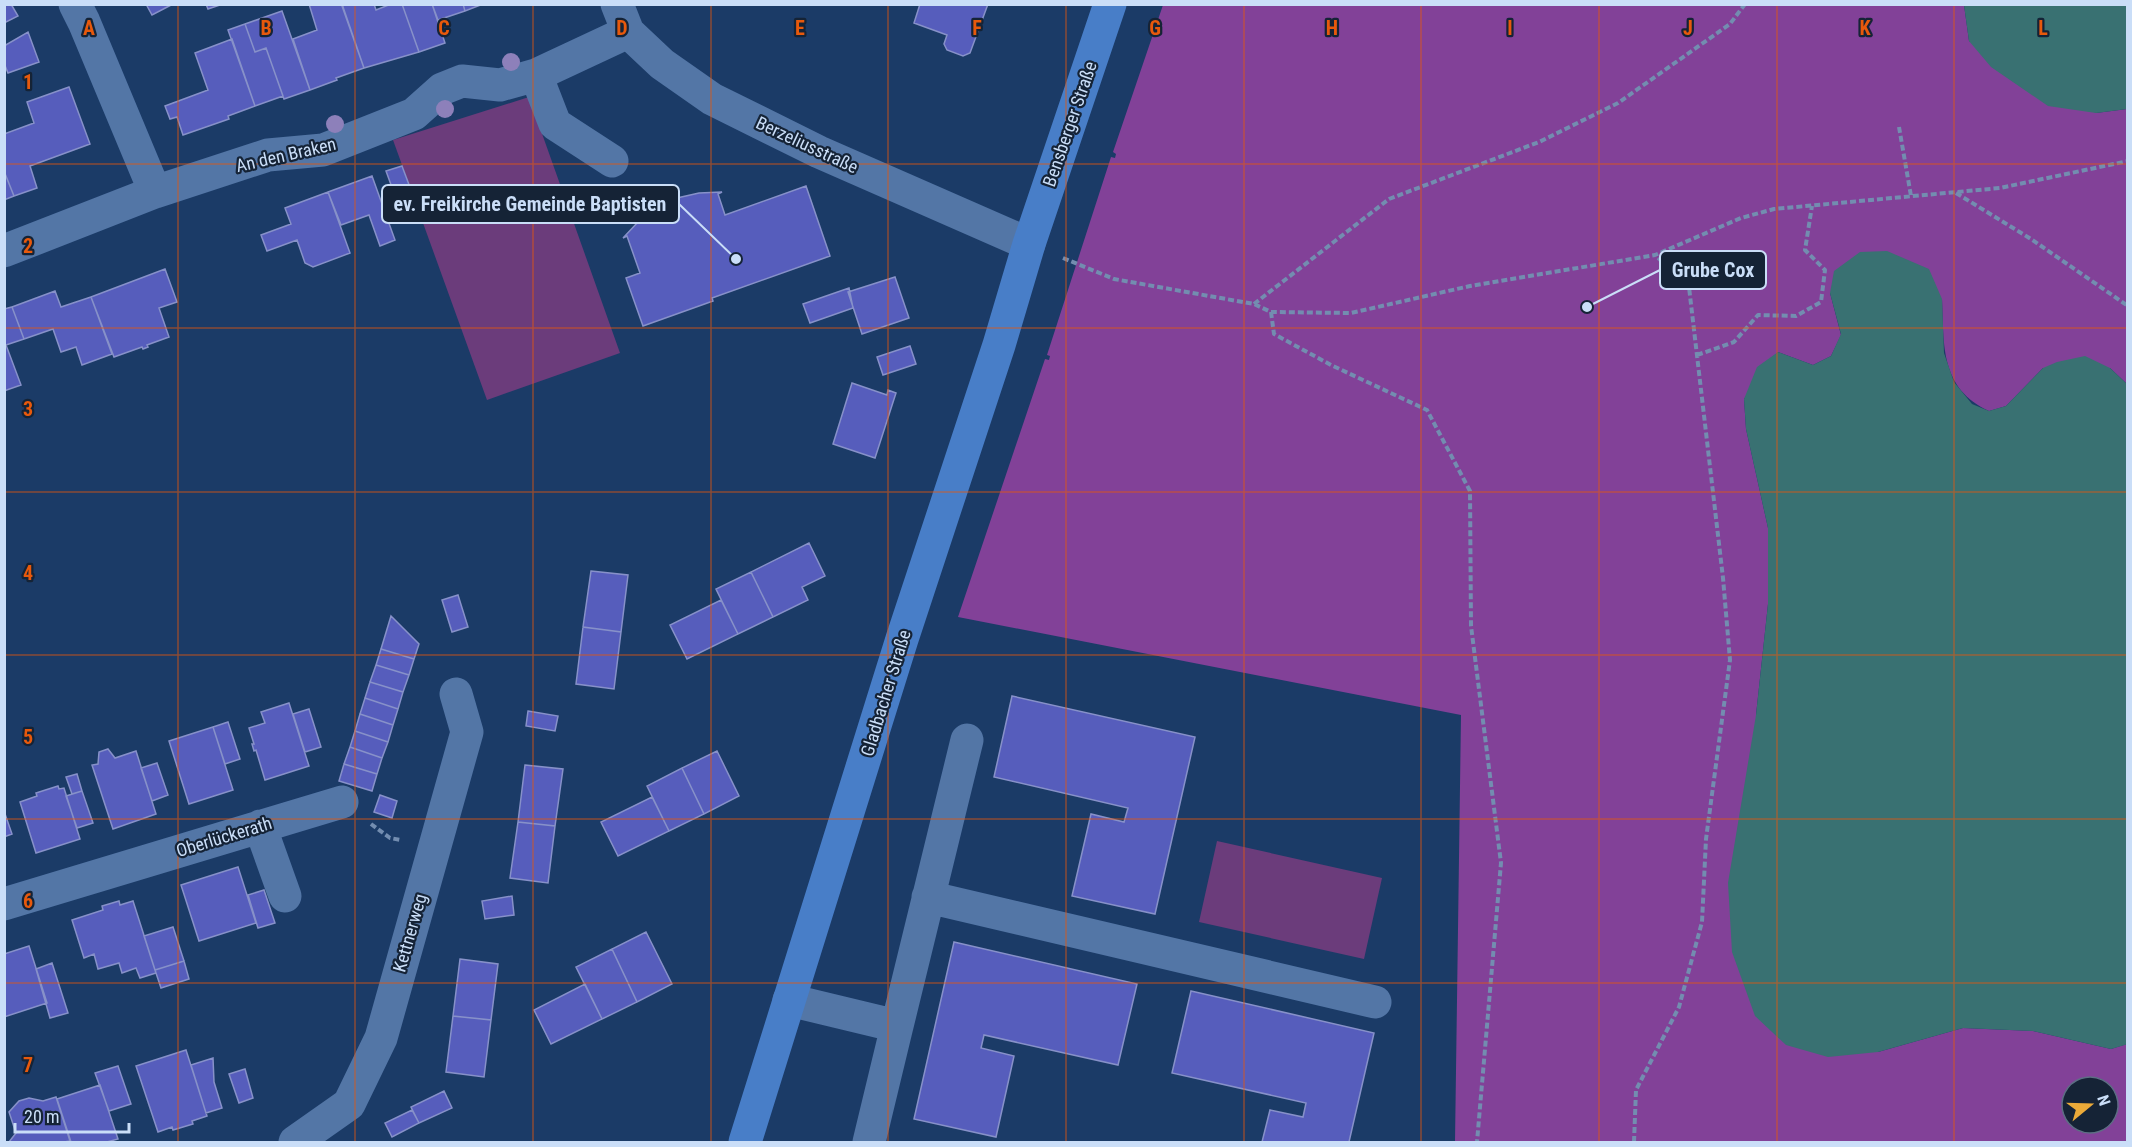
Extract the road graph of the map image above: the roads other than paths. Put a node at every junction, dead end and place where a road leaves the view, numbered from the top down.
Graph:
1 (75, 4) edge
2 (1110, 4) edge
3 (623, 19) edge
4 (536, 75) junction
5 (612, 161) dead end
6 (155, 192) junction
7 (1029, 244) junction
8 (4, 251) edge
9 (456, 694) dead end
10 (967, 740) dead end
11 (342, 802) road end
12 (260, 826) junction
13 (285, 896) dead end
14 (928, 897) junction
15 (4, 904) edge
16 (789, 1000) junction
17 (1375, 1002) dead end
18 (897, 1026) junction
19 (295, 1143) edge
20 (745, 1143) edge
21 (869, 1143) edge

1 - 6 street
2 - 7 main road, Bensberger Straße
3 - 4 street, An den Braken
3 - 7 street, Berzeliusstraße
4 - 5 street
4 - 6 street, An den Braken
6 - 8 street, An den Braken
7 - 16 main road, Gladbacher Straße
9 - 19 street, Kettnerweg
10 - 14 street
11 - 12 street, Oberlückerath
12 - 13 street
12 - 15 street, Oberlückerath
14 - 17 street
14 - 18 street
16 - 18 street
16 - 20 main road, Gladbacher Straße
18 - 21 street

